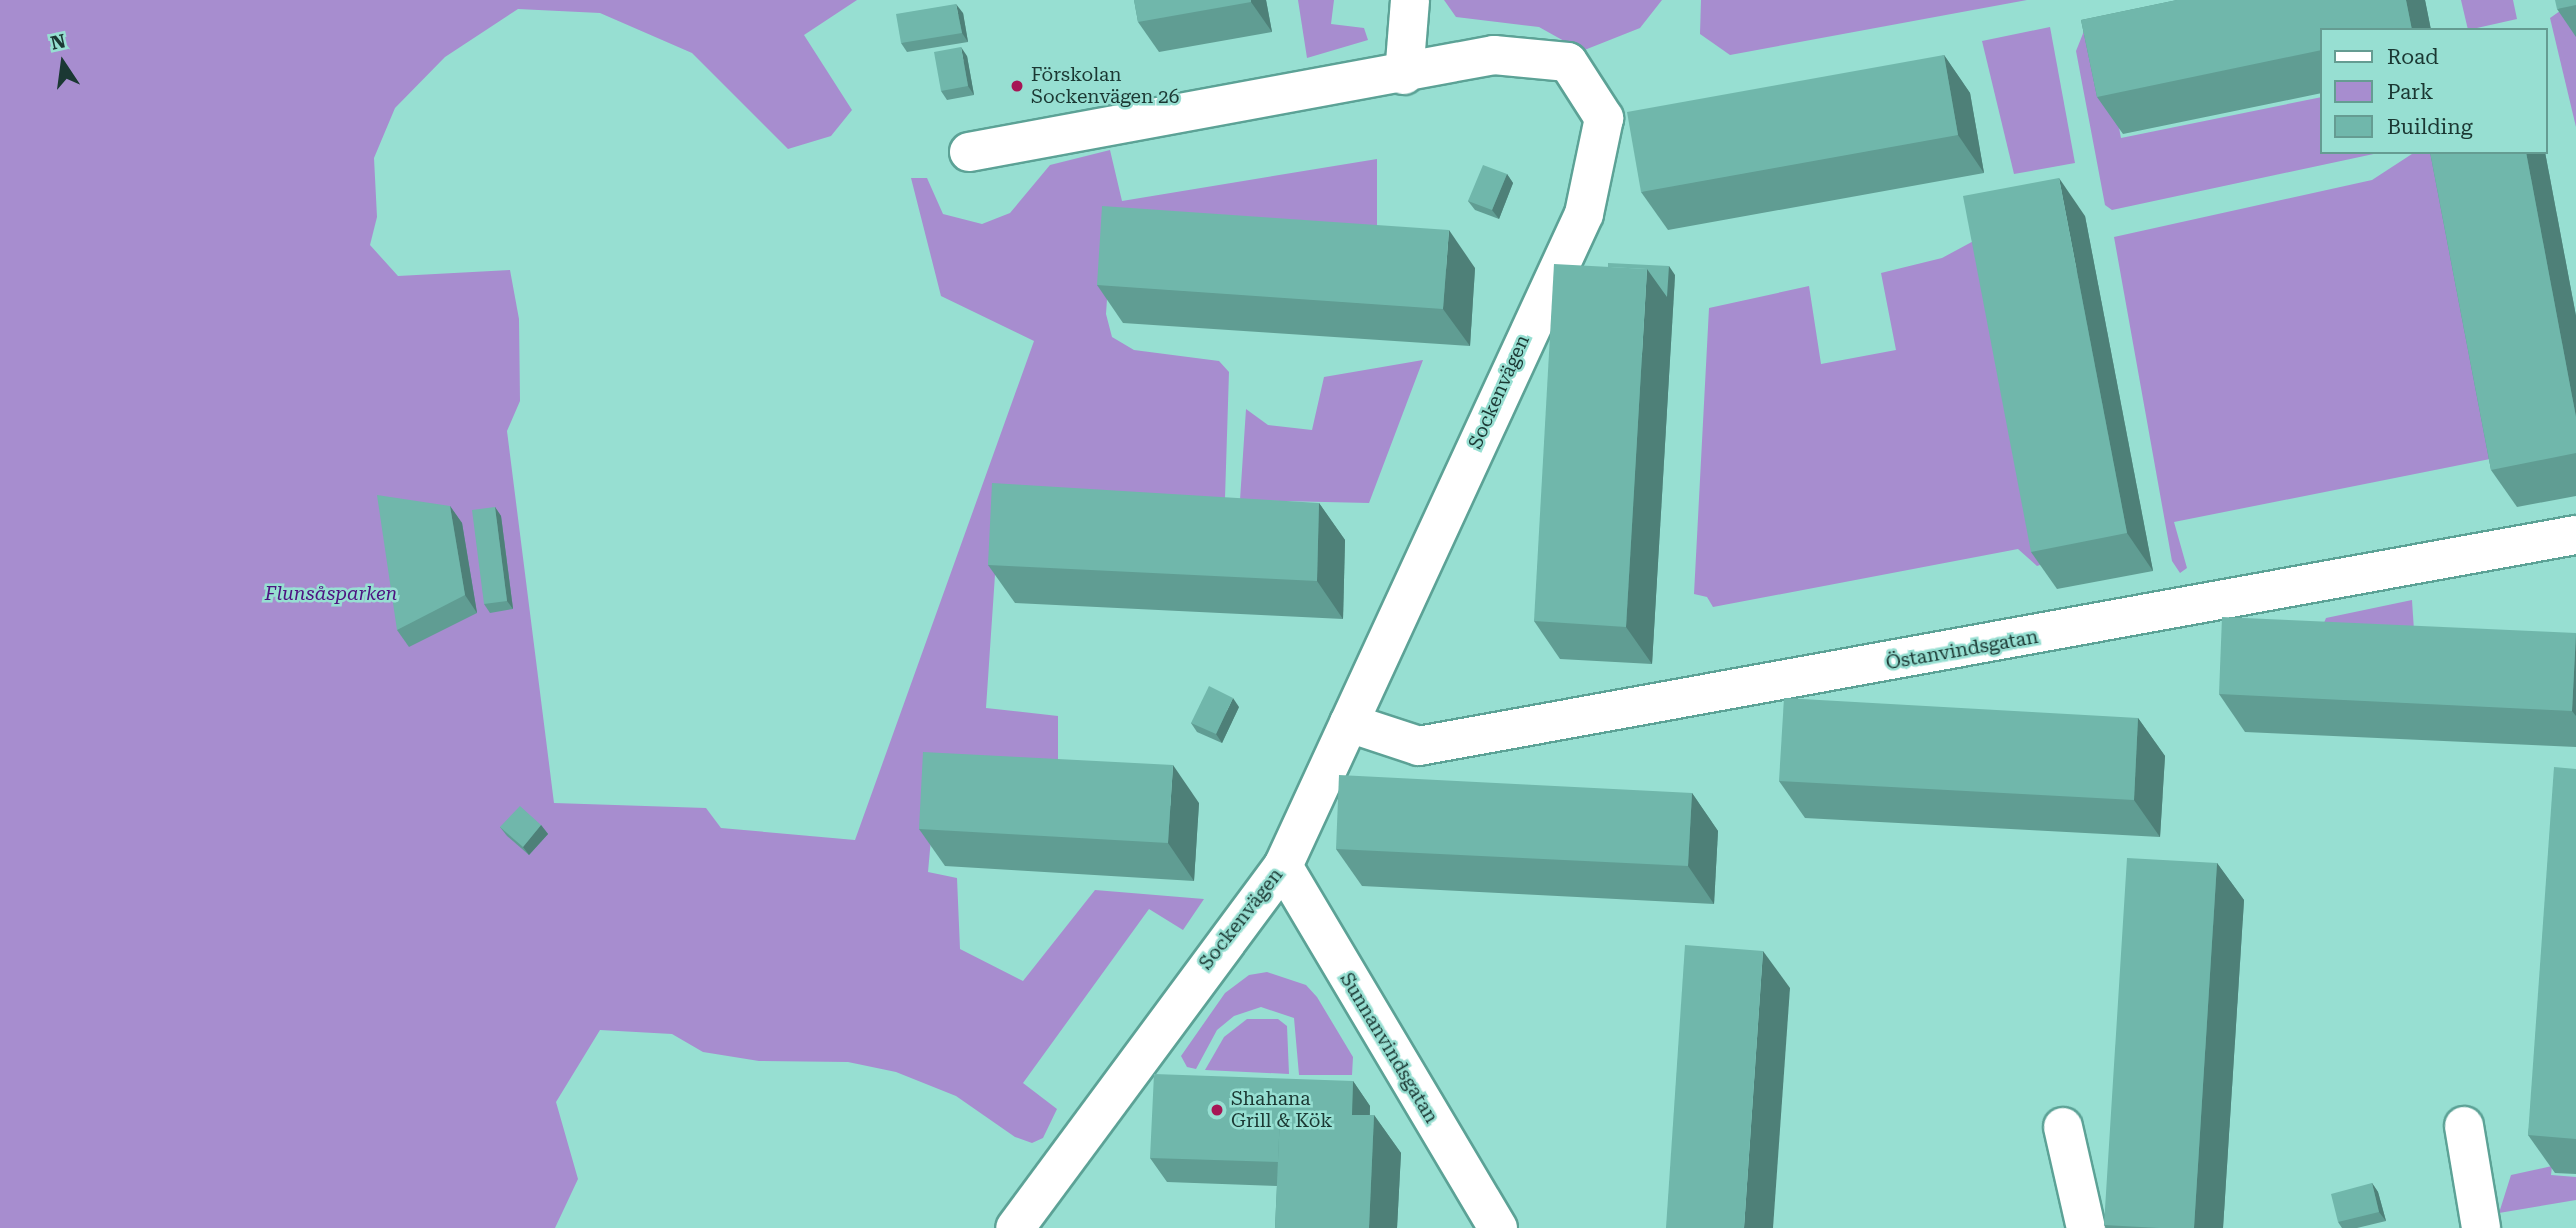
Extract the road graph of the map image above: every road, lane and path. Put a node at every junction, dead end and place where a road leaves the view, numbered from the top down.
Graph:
1 (1410, 0) edge
2 (1404, 75) junction
3 (969, 152) dead end
4 (2576, 535) edge
5 (1349, 723) junction
6 (1283, 866) junction
7 (2464, 1126) dead end
8 (2063, 1127) dead end
9 (1015, 1228) edge
10 (1497, 1228) edge
11 (2085, 1228) edge
12 (2482, 1228) edge

1 - 2 street
2 - 3 street, Sockenvägen
2 - 5 street, Sockenvägen
4 - 5 street, Östanvindsgatan
5 - 6 street, Sockenvägen
6 - 9 street, Sockenvägen
6 - 10 street, Sunnanvindsgatan
7 - 12 street
8 - 11 street

